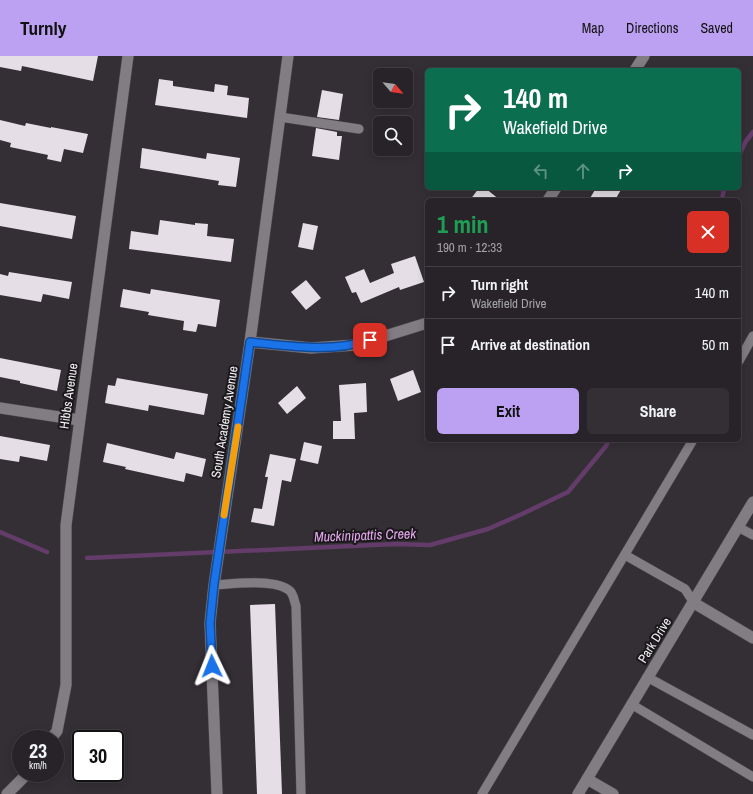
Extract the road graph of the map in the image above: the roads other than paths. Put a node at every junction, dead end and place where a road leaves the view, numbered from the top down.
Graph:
1 (128, 56) edge
2 (288, 56) edge
3 (642, 57) edge
4 (636, 68) edge
5 (280, 117) junction
6 (359, 129) dead end
7 (425, 324) edge
8 (753, 336) edge
9 (250, 342) junction
10 (741, 357) edge
11 (0, 408) edge
12 (79, 420) junction
13 (692, 442) edge
14 (753, 502) edge
15 (738, 527) junction
16 (753, 536) edge
17 (625, 555) junction
18 (214, 584) junction
19 (694, 603) junction
20 (753, 638) edge
21 (647, 676) junction
22 (631, 704) junction
23 (57, 730) edge
24 (753, 735) edge
25 (753, 777) edge
26 (588, 779) junction
27 (19, 782) edge
28 (7, 794) edge
29 (217, 794) edge
30 (301, 794) edge
31 (482, 794) edge
32 (578, 794) edge
33 (613, 794) edge

1 - 12 street, Hibbs Avenue
2 - 5 street, South Academy Avenue
3 - 4 street
5 - 6 lane
5 - 9 street, South Academy Avenue
7 - 9 street
8 - 10 lane
9 - 18 street, South Academy Avenue
11 - 12 street
12 - 23 street, Hibbs Avenue
13 - 17 lane
14 - 15 street, Park Drive
15 - 16 lane
15 - 19 street, Park Drive
17 - 19 lane
17 - 31 lane
18 - 29 street, South Academy Avenue
18 - 30 lane
19 - 20 street
19 - 21 street, Park Drive
21 - 22 street, Park Drive
21 - 24 lane
22 - 25 lane
22 - 26 street, Park Drive
26 - 32 street, Park Drive
26 - 33 street
27 - 28 street

